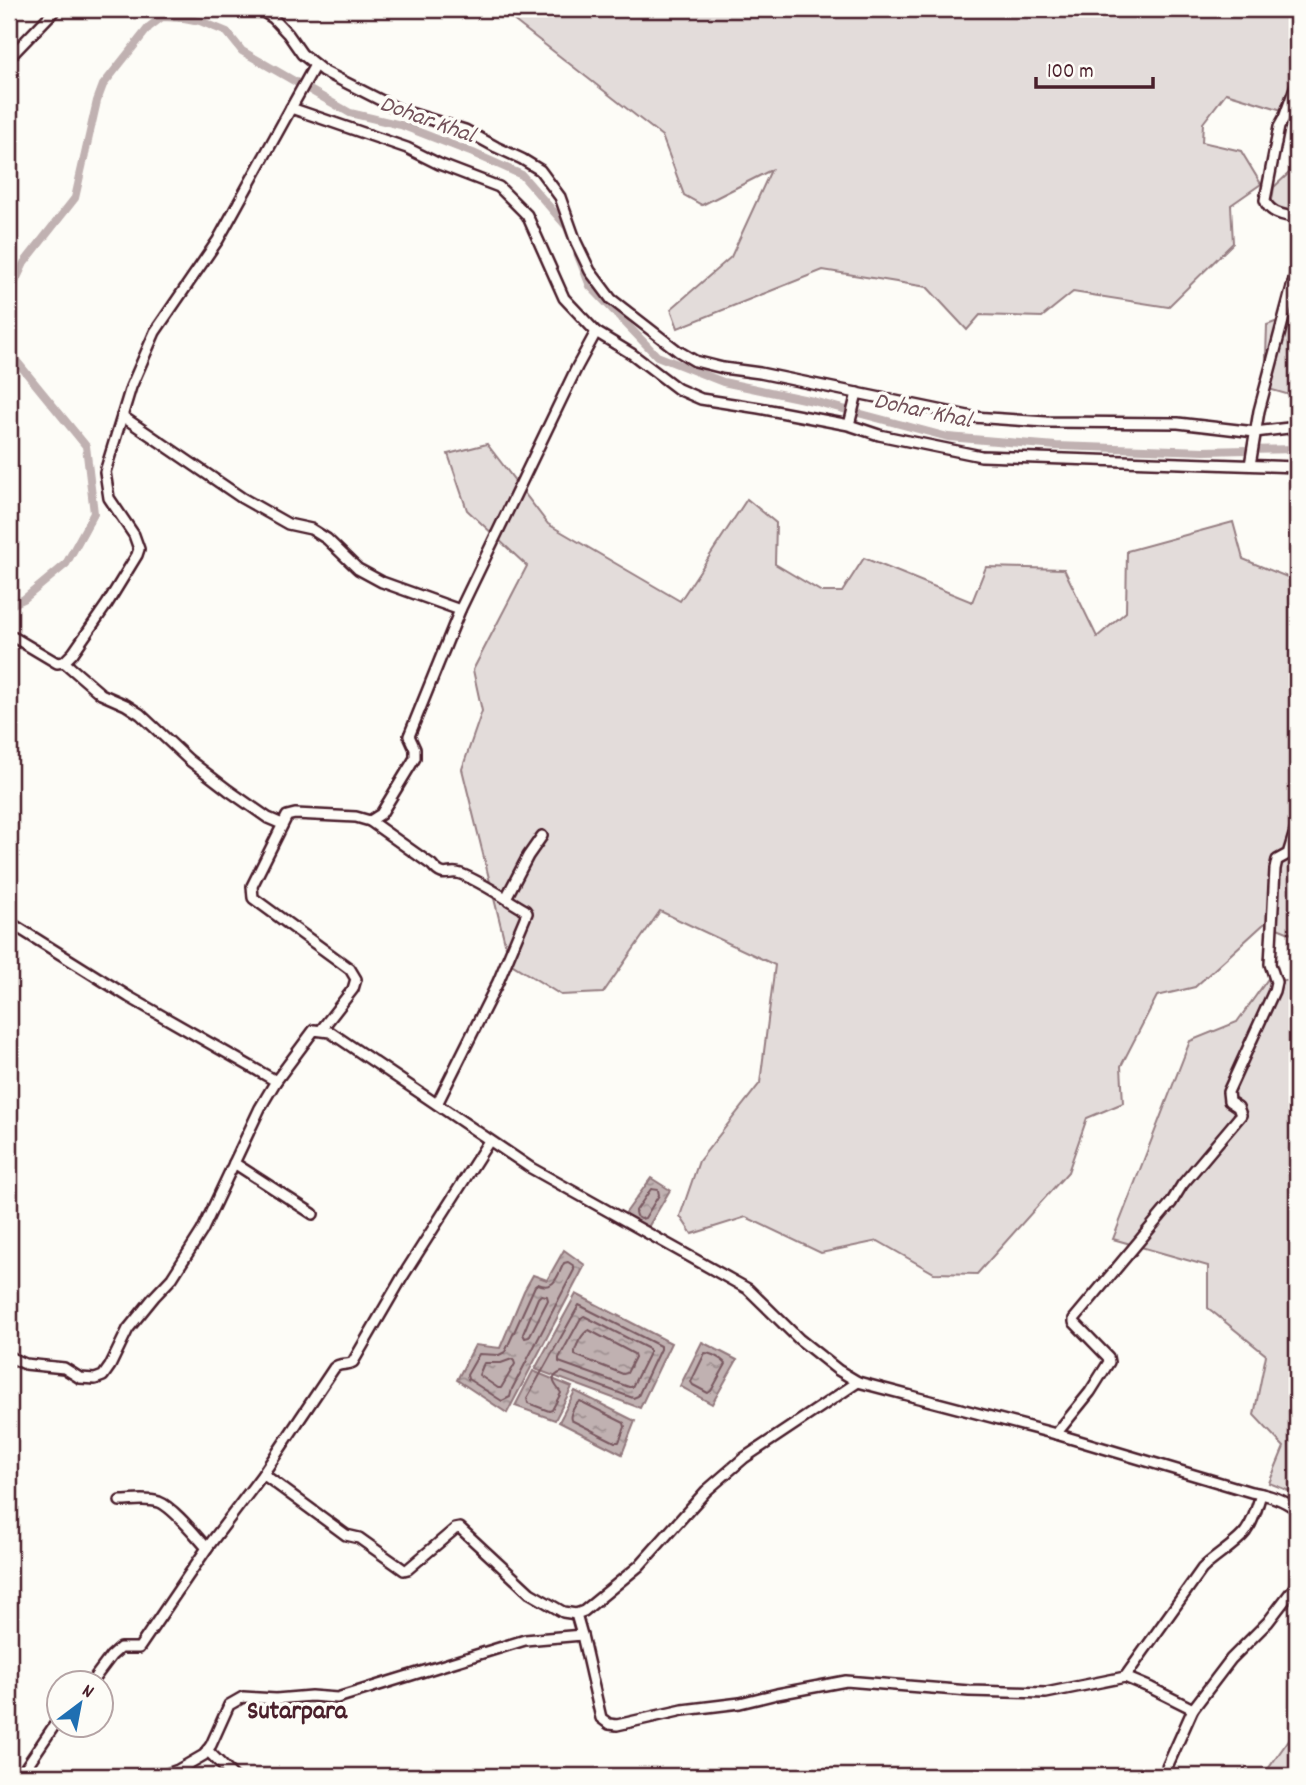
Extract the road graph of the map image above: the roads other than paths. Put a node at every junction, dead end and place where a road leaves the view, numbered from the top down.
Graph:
1 (56, 9) edge
2 (259, 9) edge
3 (9, 58) edge
4 (313, 69) junction
5 (1297, 82) edge
6 (290, 108) junction
7 (1297, 218) edge
8 (1297, 268) edge
9 (596, 332) junction
10 (856, 398) junction
11 (122, 416) junction
12 (850, 423) junction
13 (1297, 427) edge
14 (1255, 434) junction
15 (1250, 463) junction
16 (1297, 467) edge
17 (460, 610) junction
18 (9, 636) edge
19 (64, 662) junction
20 (370, 821) junction
21 (282, 824) junction
22 (1297, 825) edge
23 (542, 835) dead end
24 (1293, 852) edge
25 (506, 898) junction
26 (9, 922) edge
27 (321, 1030) junction
28 (276, 1081) junction
29 (437, 1104) junction
30 (489, 1141) junction
31 (234, 1163) junction
32 (313, 1214) dead end
33 (9, 1357) edge
34 (858, 1382) junction
35 (1056, 1434) junction
36 (263, 1474) junction
37 (1261, 1494) junction
38 (120, 1501) dead end
39 (1297, 1510) edge
40 (207, 1548) junction
41 (1297, 1584) edge
42 (576, 1614) junction
43 (582, 1635) junction
44 (100, 1670) edge
45 (1125, 1677) junction
46 (1193, 1709) junction
47 (46, 1738) edge
48 (207, 1750) junction
49 (20, 1776) edge
50 (161, 1776) edge
51 (233, 1776) edge
52 (1163, 1776) edge

1 - 3 street
2 - 4 street
4 - 6 street
4 - 10 street
5 - 7 street
6 - 9 street
6 - 11 street
8 - 14 street
9 - 12 street
9 - 17 street
10 - 12 street
10 - 14 street
11 - 17 street
11 - 19 street
12 - 15 street
13 - 14 street
14 - 15 street
15 - 16 street
17 - 20 street
18 - 19 street
19 - 21 street
20 - 21 street
20 - 25 street
21 - 27 street
22 - 24 street
23 - 25 street
24 - 35 street
25 - 29 street
26 - 28 street
27 - 28 street
27 - 29 street
28 - 31 street
29 - 30 street
30 - 34 street
30 - 36 street
31 - 32 street
31 - 33 street
34 - 35 street
34 - 42 street
35 - 37 street
36 - 40 street
36 - 42 street
37 - 39 street
37 - 45 street
38 - 40 street
40 - 44 street
41 - 46 street
42 - 43 street
43 - 45 street
43 - 48 street
45 - 46 street
46 - 52 street
47 - 49 street
48 - 50 street
48 - 51 street

